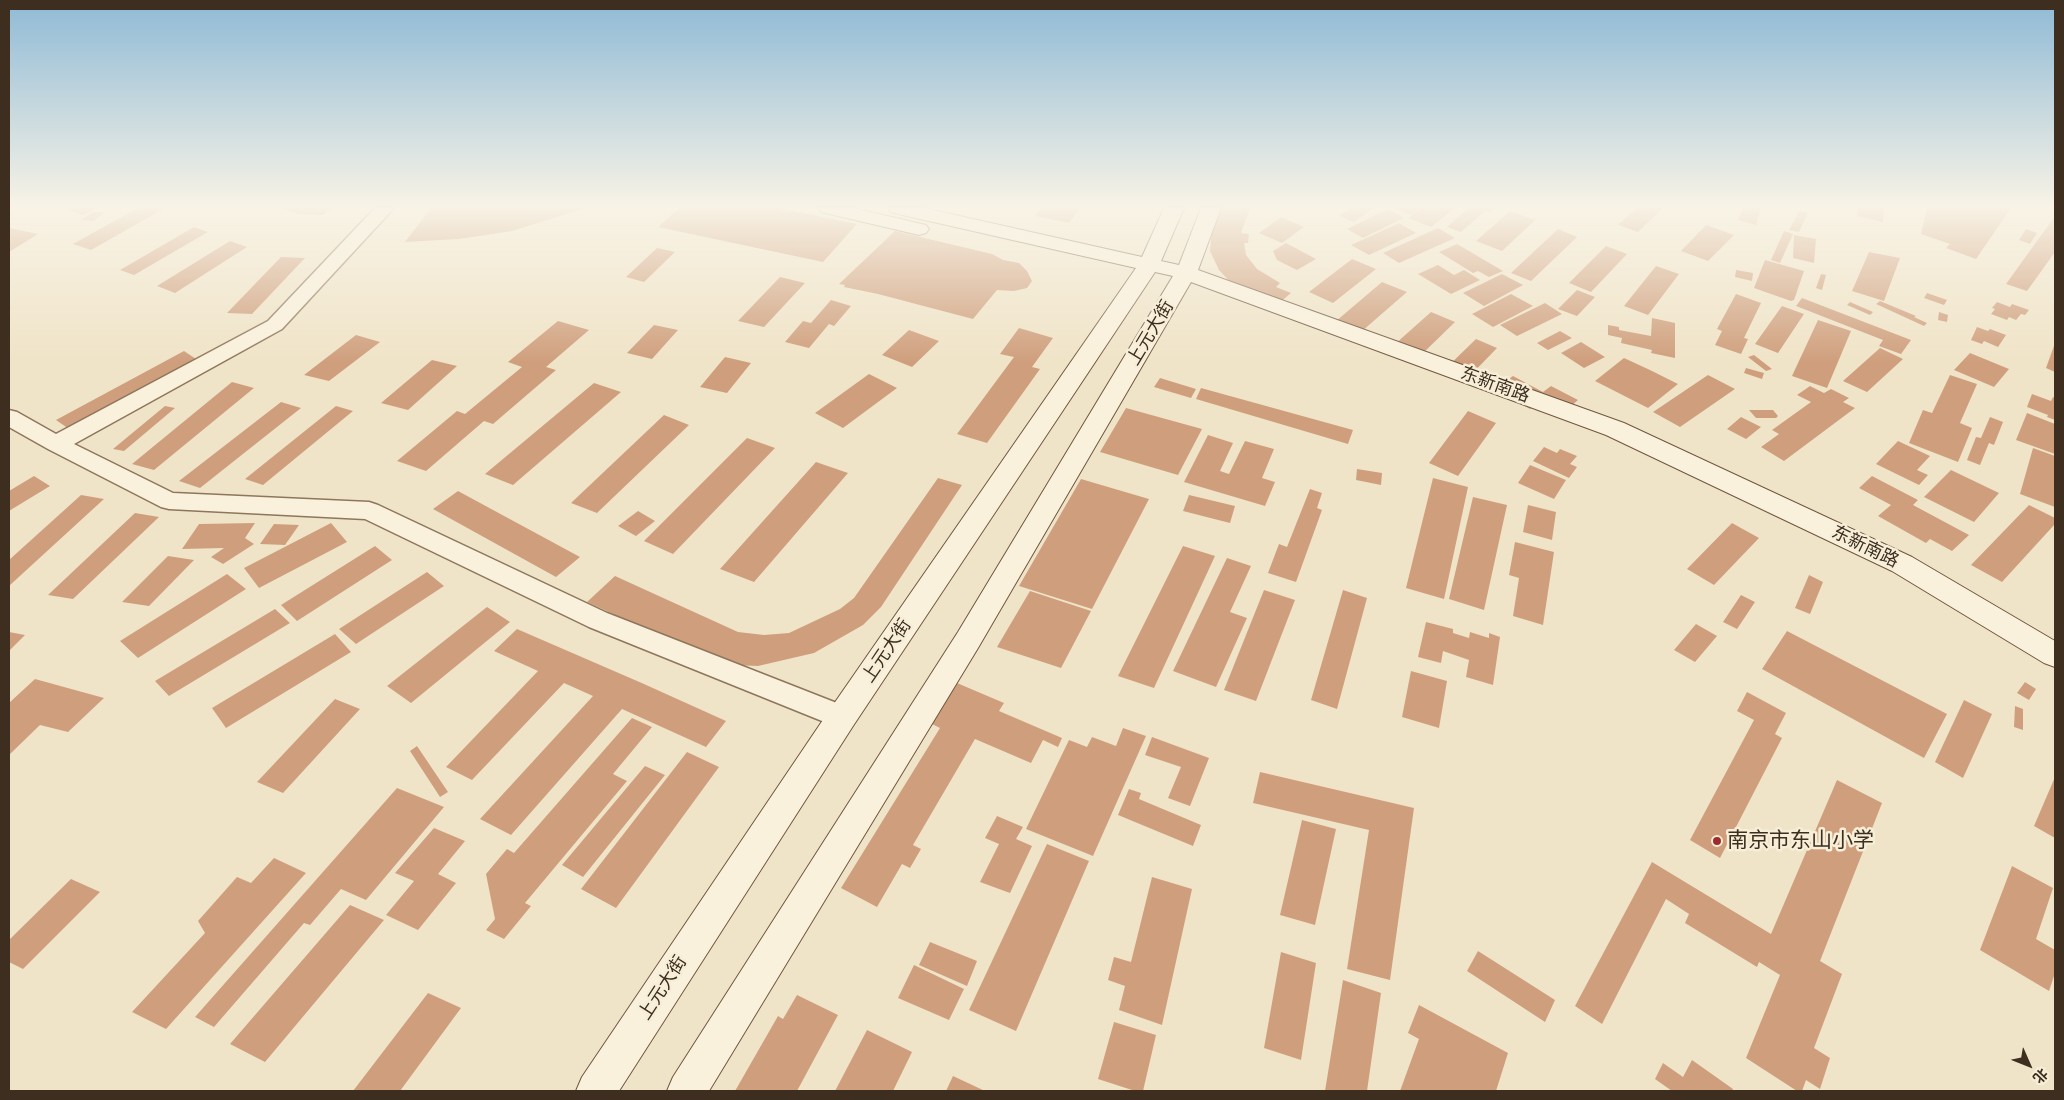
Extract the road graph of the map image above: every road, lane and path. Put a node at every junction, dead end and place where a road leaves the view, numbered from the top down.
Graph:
1 (337, 259) edge
2 (1081, 259) edge
3 (1095, 259) edge
4 (1150, 259) edge
5 (1191, 259) edge
6 (1144, 272) junction
7 (1182, 281) junction
8 (9, 417) edge
9 (56, 444) junction
10 (2055, 655) edge
11 (842, 717) junction
12 (596, 1091) edge
13 (687, 1091) edge

1 - 9 street
2 - 6 main road, 东新南路
3 - 6 main road, 东新南路
4 - 6 main road, 上元大街
5 - 7 main road, 上元大街
6 - 7 main road, 东新南路
6 - 11 main road, 上元大街
7 - 10 main road, 东新南路
7 - 13 main road, 上元大街
8 - 9 street
9 - 11 street
11 - 12 main road, 上元大街

